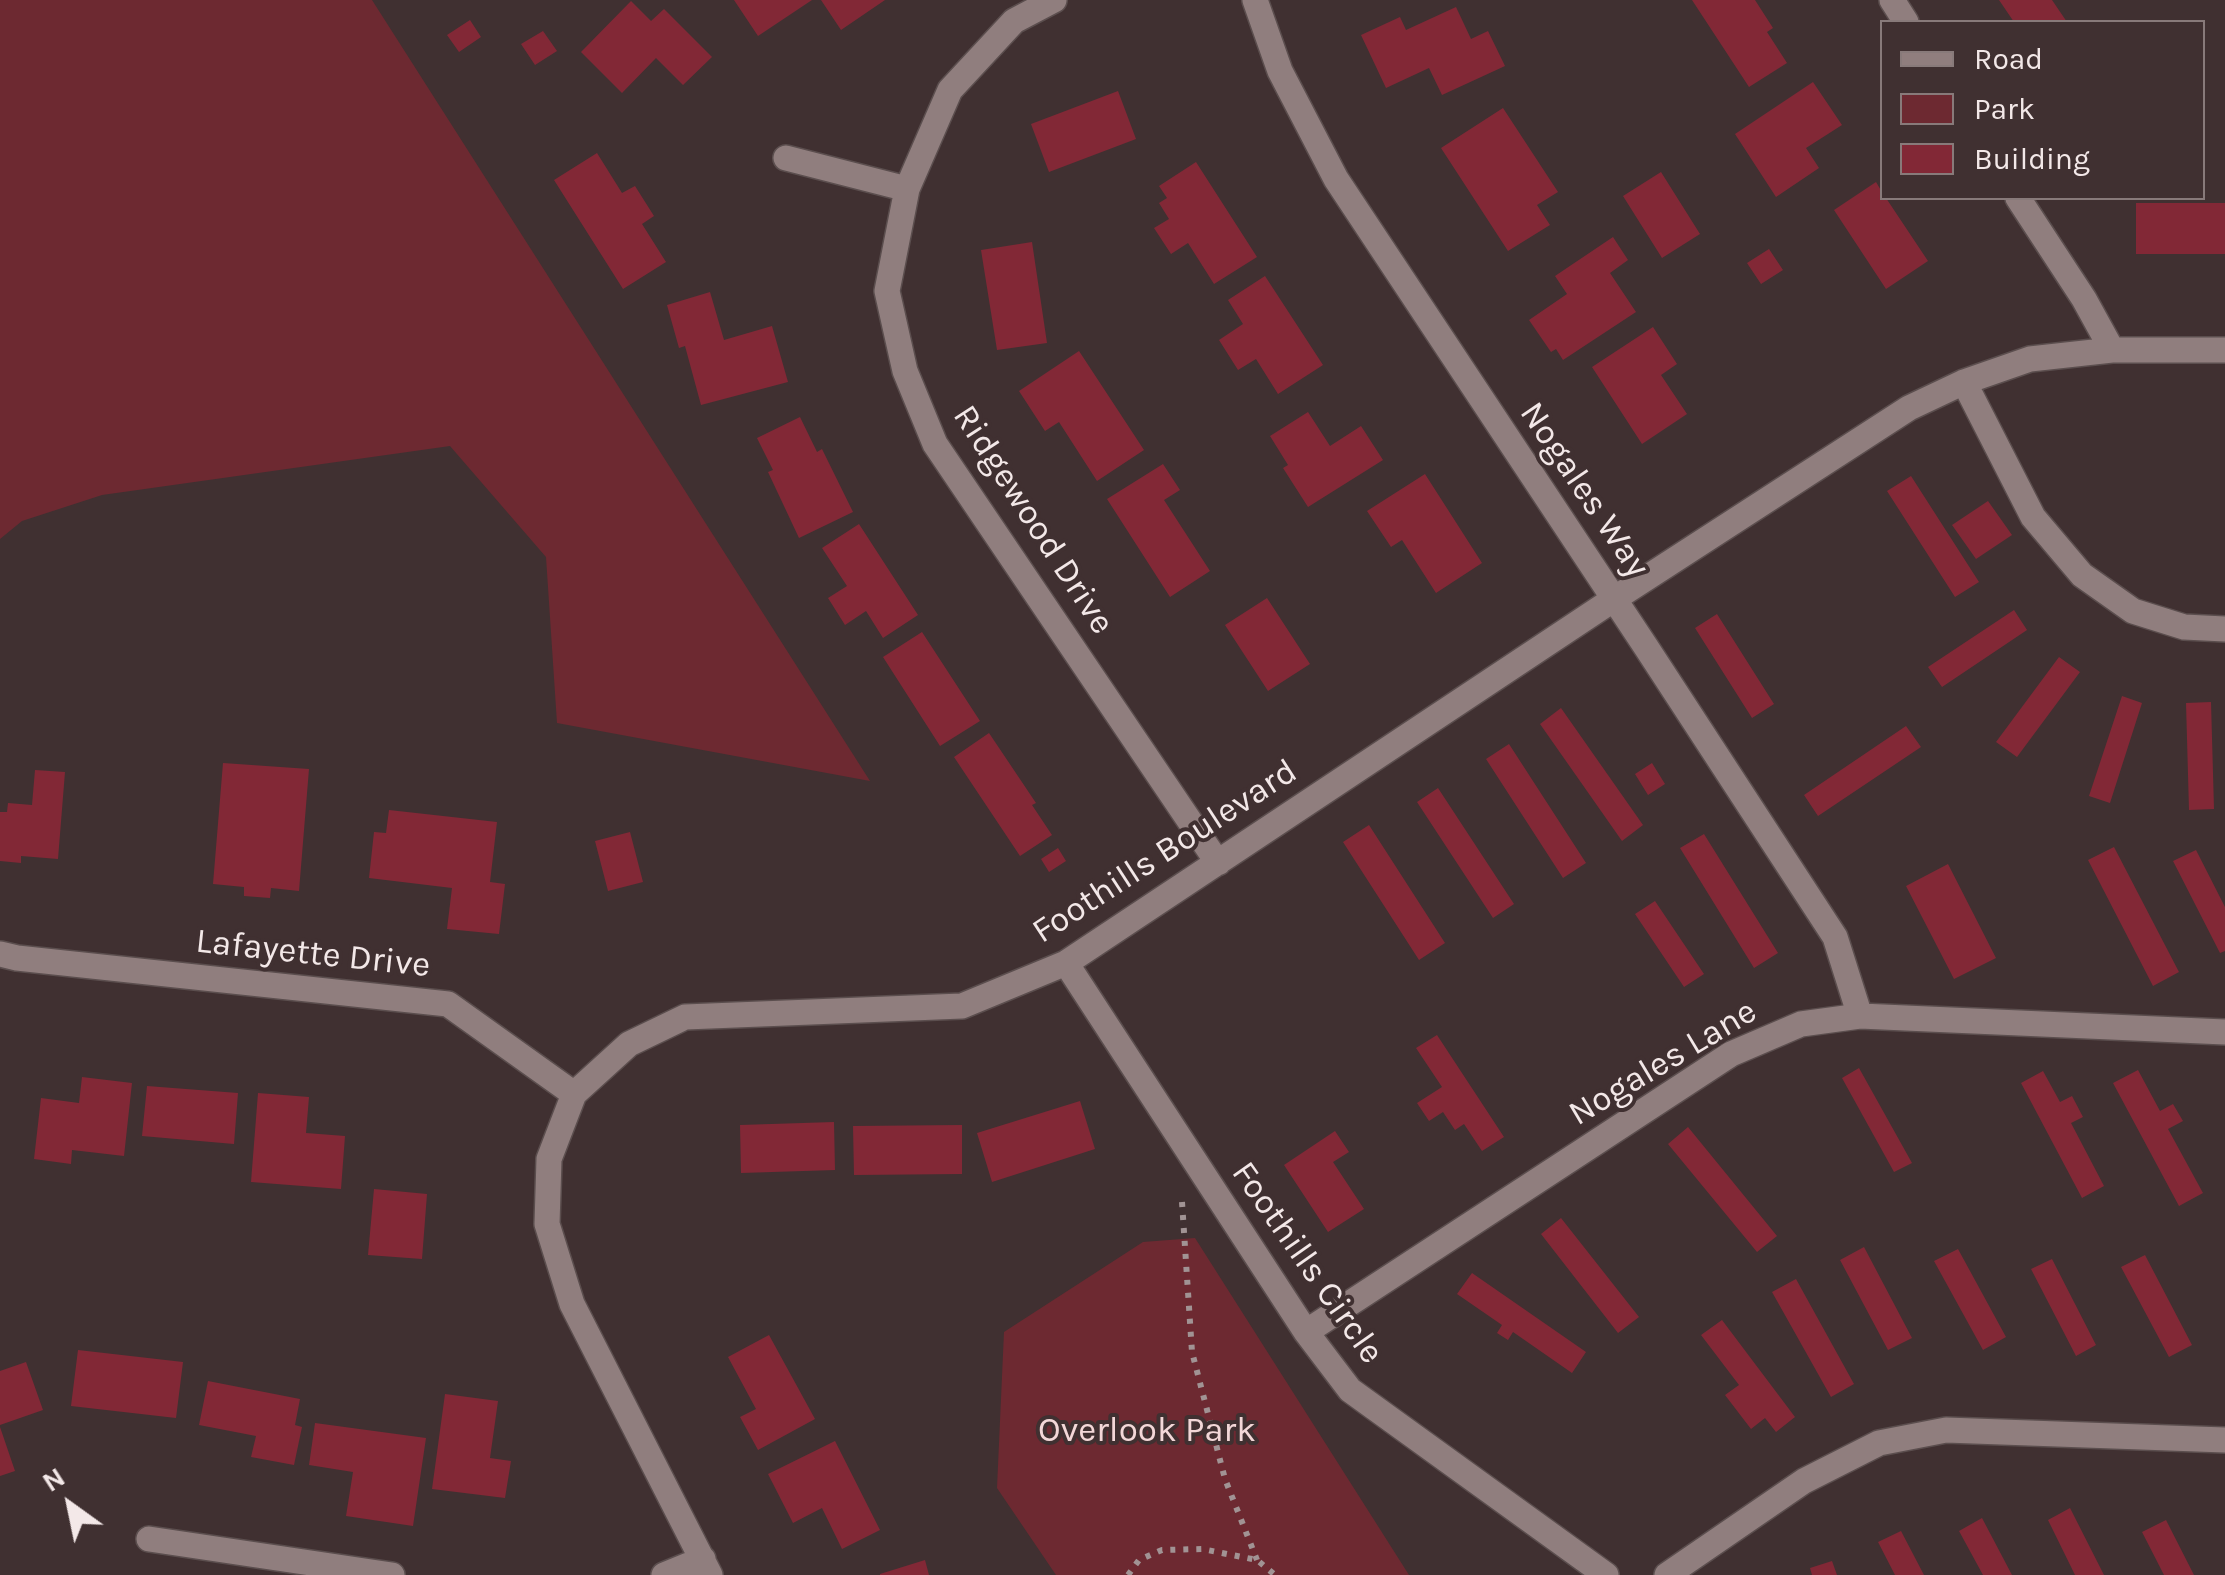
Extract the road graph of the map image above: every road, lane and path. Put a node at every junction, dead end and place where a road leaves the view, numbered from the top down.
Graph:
1 (1054, 0) edge
2 (1255, 0) edge
3 (786, 158) dead end
4 (907, 190) junction
5 (2019, 200) edge
6 (2112, 350) junction
7 (2225, 350) edge
8 (1964, 382) junction
9 (1614, 599) junction
10 (2225, 629) edge
11 (1218, 863) junction
12 (8, 956) edge
13 (1066, 963) junction
14 (1860, 1016) junction
15 (2225, 1032) edge
16 (574, 1094) junction
17 (1182, 1198) dead end
18 (1306, 1332) junction
19 (2225, 1440) edge
20 (149, 1539) dead end
21 (1257, 1560) junction
22 (707, 1567) edge
23 (392, 1575) edge
24 (664, 1575) edge
25 (1128, 1575) edge
26 (1275, 1575) edge
27 (1606, 1575) edge
28 (1667, 1575) edge

1 - 4 street, Ridgewood Drive
2 - 9 street, Nogales Way
3 - 4 street
4 - 11 street, Ridgewood Drive
5 - 6 street
6 - 7 street, Foothills Boulevard
6 - 8 street, Foothills Boulevard
8 - 9 street, Foothills Boulevard
8 - 10 street
9 - 11 street, Foothills Boulevard
9 - 14 street, Nogales Way
11 - 13 street, Foothills Boulevard
12 - 16 street, Lafayette Drive
13 - 16 street, Foothills Boulevard
13 - 18 street, Foothills Circle
14 - 15 street, Nogales Lane
14 - 18 street, Nogales Lane
16 - 22 street, Foothills Boulevard
17 - 21 path
18 - 27 street, Foothills Circle
19 - 28 street
20 - 23 street
21 - 25 path
21 - 26 path
22 - 24 street

